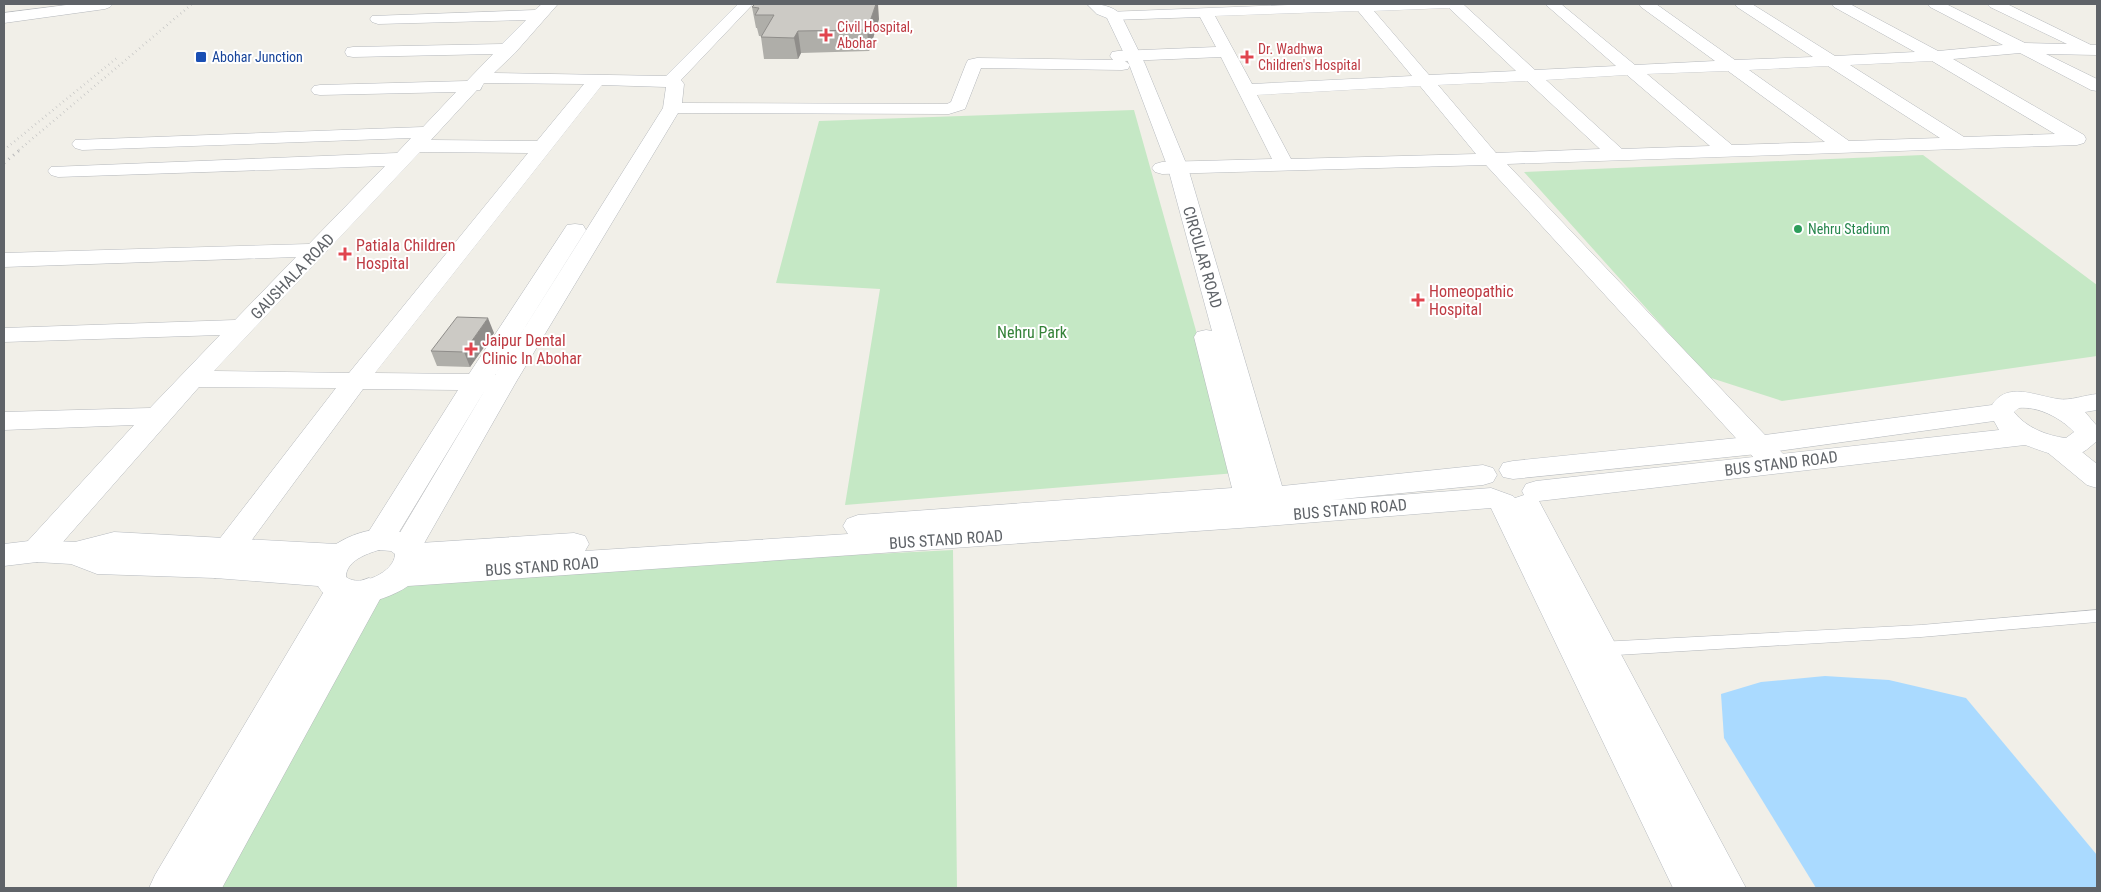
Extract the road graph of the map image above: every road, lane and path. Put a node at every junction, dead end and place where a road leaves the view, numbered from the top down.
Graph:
1 (104, 4) edge
2 (746, 4) edge
3 (1445, 4) edge
4 (1454, 4) edge
5 (1552, 4) edge
6 (1646, 4) edge
7 (1742, 4) edge
8 (1838, 4) edge
9 (1935, 4) edge
10 (1995, 4) edge
11 (1362, 6) edge
12 (1263, 7) edge
13 (48, 8) edge
14 (545, 9) edge
15 (1172, 9) edge
16 (1103, 10) edge
17 (1206, 13) junction
18 (4, 18) edge
19 (378, 18) dead end
20 (2023, 48) junction
21 (509, 49) junction
22 (2095, 51) edge
23 (353, 52) dead end
24 (1226, 52) junction
25 (1934, 56) junction
26 (1124, 58) junction
27 (1833, 61) junction
28 (1731, 65) junction
29 (1633, 70) junction
30 (1529, 75) junction
31 (597, 79) junction
32 (1427, 81) junction
33 (477, 82) junction
34 (2097, 86) edge
35 (320, 90) dead end
36 (1246, 90) junction
37 (673, 93) junction
38 (1959, 142) junction
39 (82, 144) dead end
40 (417, 145) junction
41 (1845, 146) junction
42 (542, 147) junction
43 (1728, 151) junction
44 (1616, 154) junction
45 (1491, 158) junction
46 (1286, 165) junction
47 (1170, 168) junction
48 (58, 171) dead end
49 (317, 250) junction
50 (4, 260) edge
51 (243, 327) junction
52 (4, 335) edge
53 (193, 379) junction
54 (357, 379) junction
55 (476, 382) junction
56 (503, 382) junction
57 (2097, 402) edge
58 (2057, 408) junction
59 (2001, 412) junction
60 (157, 416) junction
61 (4, 422) edge
62 (2095, 435) edge
63 (2026, 436) junction
64 (1757, 444) junction
65 (2057, 446) junction
66 (1776, 464) junction
67 (2097, 478) edge
68 (1508, 494) junction
69 (1263, 506) junction
70 (37, 551) junction
71 (399, 553) junction
72 (4, 555) edge
73 (222, 558) junction
74 (346, 578) junction
75 (2097, 616) edge
76 (1600, 649) junction
77 (170, 888) edge
78 (201, 888) edge
79 (1693, 888) edge
80 (1726, 888) edge

1 - 13 street
2 - 37 street
3 - 11 street
4 - 30 street
5 - 29 street
6 - 28 street
7 - 27 street
8 - 25 street
9 - 20 street
10 - 22 street
11 - 12 street
11 - 32 street
12 - 17 street
13 - 18 street
14 - 19 street
14 - 21 street, GAUSHALA ROAD
15 - 16 street
15 - 17 street
16 - 26 street, CIRCULAR ROAD
17 - 24 street
20 - 22 street
20 - 25 street
20 - 34 street
21 - 23 street
21 - 33 street, GAUSHALA ROAD
24 - 26 street
24 - 36 street
25 - 27 street
25 - 38 street
26 - 37 street
26 - 47 street, CIRCULAR ROAD
27 - 28 street
27 - 38 street
28 - 29 street
28 - 41 street
29 - 30 street
29 - 43 street
30 - 32 street
30 - 44 street
31 - 33 street
31 - 37 street
31 - 42 street
32 - 36 street
32 - 45 street
33 - 35 street
33 - 40 street, GAUSHALA ROAD
36 - 46 street
37 - 55 street
37 - 56 street
38 - 41 street
39 - 40 street
40 - 42 street
40 - 48 street
40 - 49 street, GAUSHALA ROAD
41 - 43 street
42 - 54 street
43 - 44 street
44 - 45 street
45 - 46 street
45 - 64 street
46 - 47 street
47 - 69 street, CIRCULAR ROAD
49 - 50 street
49 - 51 street, GAUSHALA ROAD
51 - 52 street
51 - 53 street, GAUSHALA ROAD
53 - 54 street
53 - 60 street, GAUSHALA ROAD
54 - 55 street
54 - 73 street
55 - 56 street
55 - 71 street
56 - 71 street
57 - 58 street, BUS STAND ROAD
58 - 59 street, BUS STAND ROAD
58 - 62 street, BUS STAND ROAD
59 - 63 street, BUS STAND ROAD
59 - 64 street, BUS STAND ROAD
60 - 61 street
60 - 70 street, GAUSHALA ROAD
62 - 65 street, BUS STAND ROAD
63 - 65 street, BUS STAND ROAD
63 - 66 street, BUS STAND ROAD
64 - 66 street
64 - 68 street, BUS STAND ROAD
65 - 67 street
66 - 68 street, BUS STAND ROAD
68 - 69 street, BUS STAND ROAD
68 - 76 street
68 - 79 street
69 - 71 street, BUS STAND ROAD
70 - 72 street
70 - 73 street
71 - 74 street
71 - 74 street
73 - 74 street
74 - 77 street
74 - 78 street
75 - 76 lane
76 - 80 street

